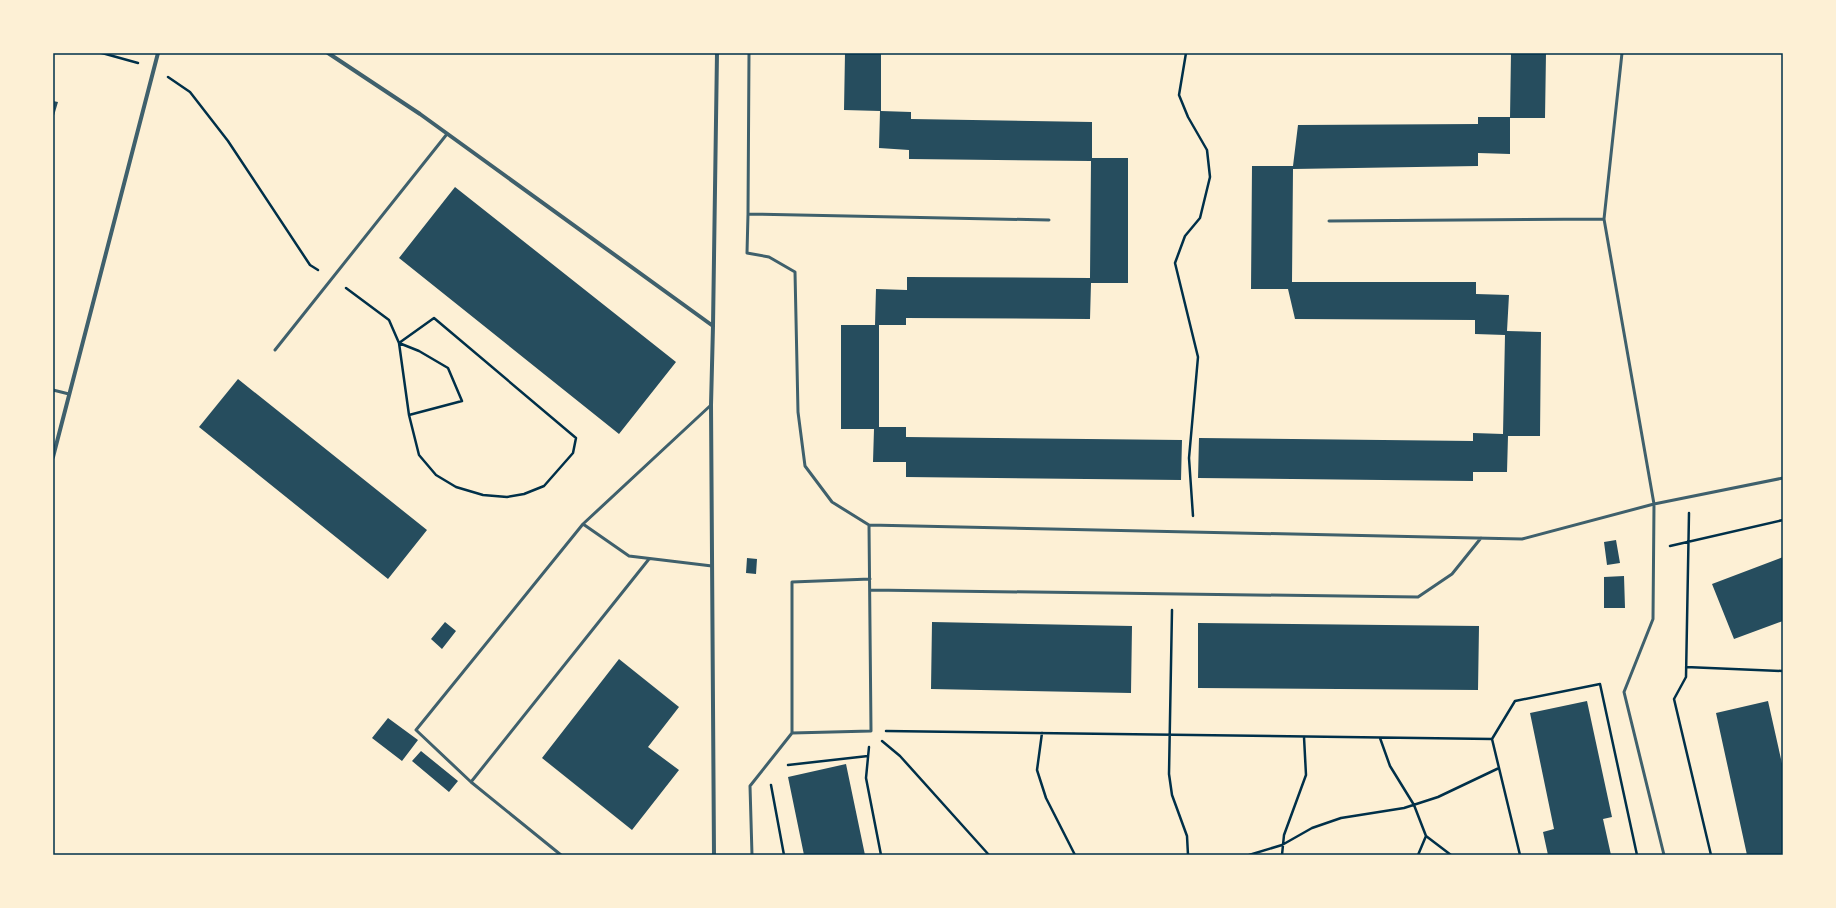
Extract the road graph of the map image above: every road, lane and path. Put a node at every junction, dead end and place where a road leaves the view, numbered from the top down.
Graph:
1 (102, 53) edge
2 (158, 53) edge
3 (328, 53) edge
4 (717, 53) edge
5 (749, 53) edge
6 (1186, 53) edge
7 (1622, 53) edge
8 (154, 68) junction
9 (447, 134) junction
10 (748, 214) junction
11 (1604, 219) junction
12 (1049, 220) dead end
13 (1329, 221) dead end
14 (332, 279) junction
15 (713, 326) junction
16 (399, 343) junction
17 (275, 350) dead end
18 (53, 390) edge
19 (69, 394) junction
20 (711, 405) junction
21 (409, 415) junction
22 (53, 457) edge
23 (1783, 478) edge
24 (1689, 497) junction
25 (1654, 504) junction
26 (1783, 520) edge
27 (583, 524) junction
28 (869, 525) junction
29 (1194, 532) junction
30 (1481, 538) junction
31 (1688, 542) junction
32 (1654, 550) junction
33 (649, 559) junction
34 (712, 566) junction
35 (870, 579) junction
36 (870, 590) junction
37 (1172, 594) junction
38 (1686, 667) junction
39 (1783, 671) edge
40 (872, 731) junction
41 (792, 733) junction
42 (1042, 733) junction
43 (1169, 735) junction
44 (1304, 737) junction
45 (1380, 738) junction
46 (1492, 739) junction
47 (868, 756) junction
48 (786, 765) dead end
49 (1499, 768) junction
50 (471, 782) junction
51 (771, 783) dead end
52 (1414, 805) junction
53 (1426, 836) junction
54 (1282, 845) junction
55 (561, 855) edge
56 (714, 855) edge
57 (752, 855) edge
58 (784, 855) edge
59 (881, 855) edge
60 (989, 855) edge
61 (1076, 855) edge
62 (1188, 855) edge
63 (1249, 855) edge
64 (1282, 855) edge
65 (1418, 855) edge
66 (1451, 855) edge
67 (1520, 855) edge
68 (1637, 855) edge
69 (1664, 855) edge
70 (1711, 855) edge

1 - 8 path
2 - 8 street
3 - 9 street
4 - 15 street
5 - 10 lane
6 - 29 path
7 - 11 lane
8 - 14 path
8 - 19 street
9 - 14 lane
9 - 15 street
10 - 12 lane
10 - 28 lane
11 - 13 lane
11 - 25 lane
14 - 16 path
14 - 17 lane
15 - 20 street
16 - 21 path
16 - 21 path
16 - 21 path
18 - 19 lane
19 - 22 street
20 - 27 lane
20 - 34 street
23 - 24 lane
24 - 25 lane
24 - 31 path
25 - 30 lane
25 - 32 lane
26 - 31 path
27 - 33 lane
27 - 50 lane
28 - 29 lane
28 - 35 lane
29 - 30 lane
30 - 37 lane
31 - 32 path
31 - 38 path
32 - 69 lane
33 - 34 lane
33 - 50 lane
34 - 56 street
35 - 36 lane
35 - 41 lane
36 - 37 lane
36 - 40 lane
37 - 43 path
38 - 39 path
38 - 70 path
40 - 41 lane
40 - 42 path
40 - 47 path
40 - 60 path
41 - 57 lane
42 - 43 path
42 - 61 path
43 - 44 path
43 - 62 path
44 - 45 path
44 - 54 path
45 - 46 path
45 - 52 path
46 - 49 path
46 - 68 path
47 - 48 path
47 - 59 path
49 - 52 path
49 - 67 path
50 - 55 lane
51 - 58 path
52 - 53 path
52 - 54 path
53 - 65 path
53 - 66 path
54 - 63 path
54 - 64 path

